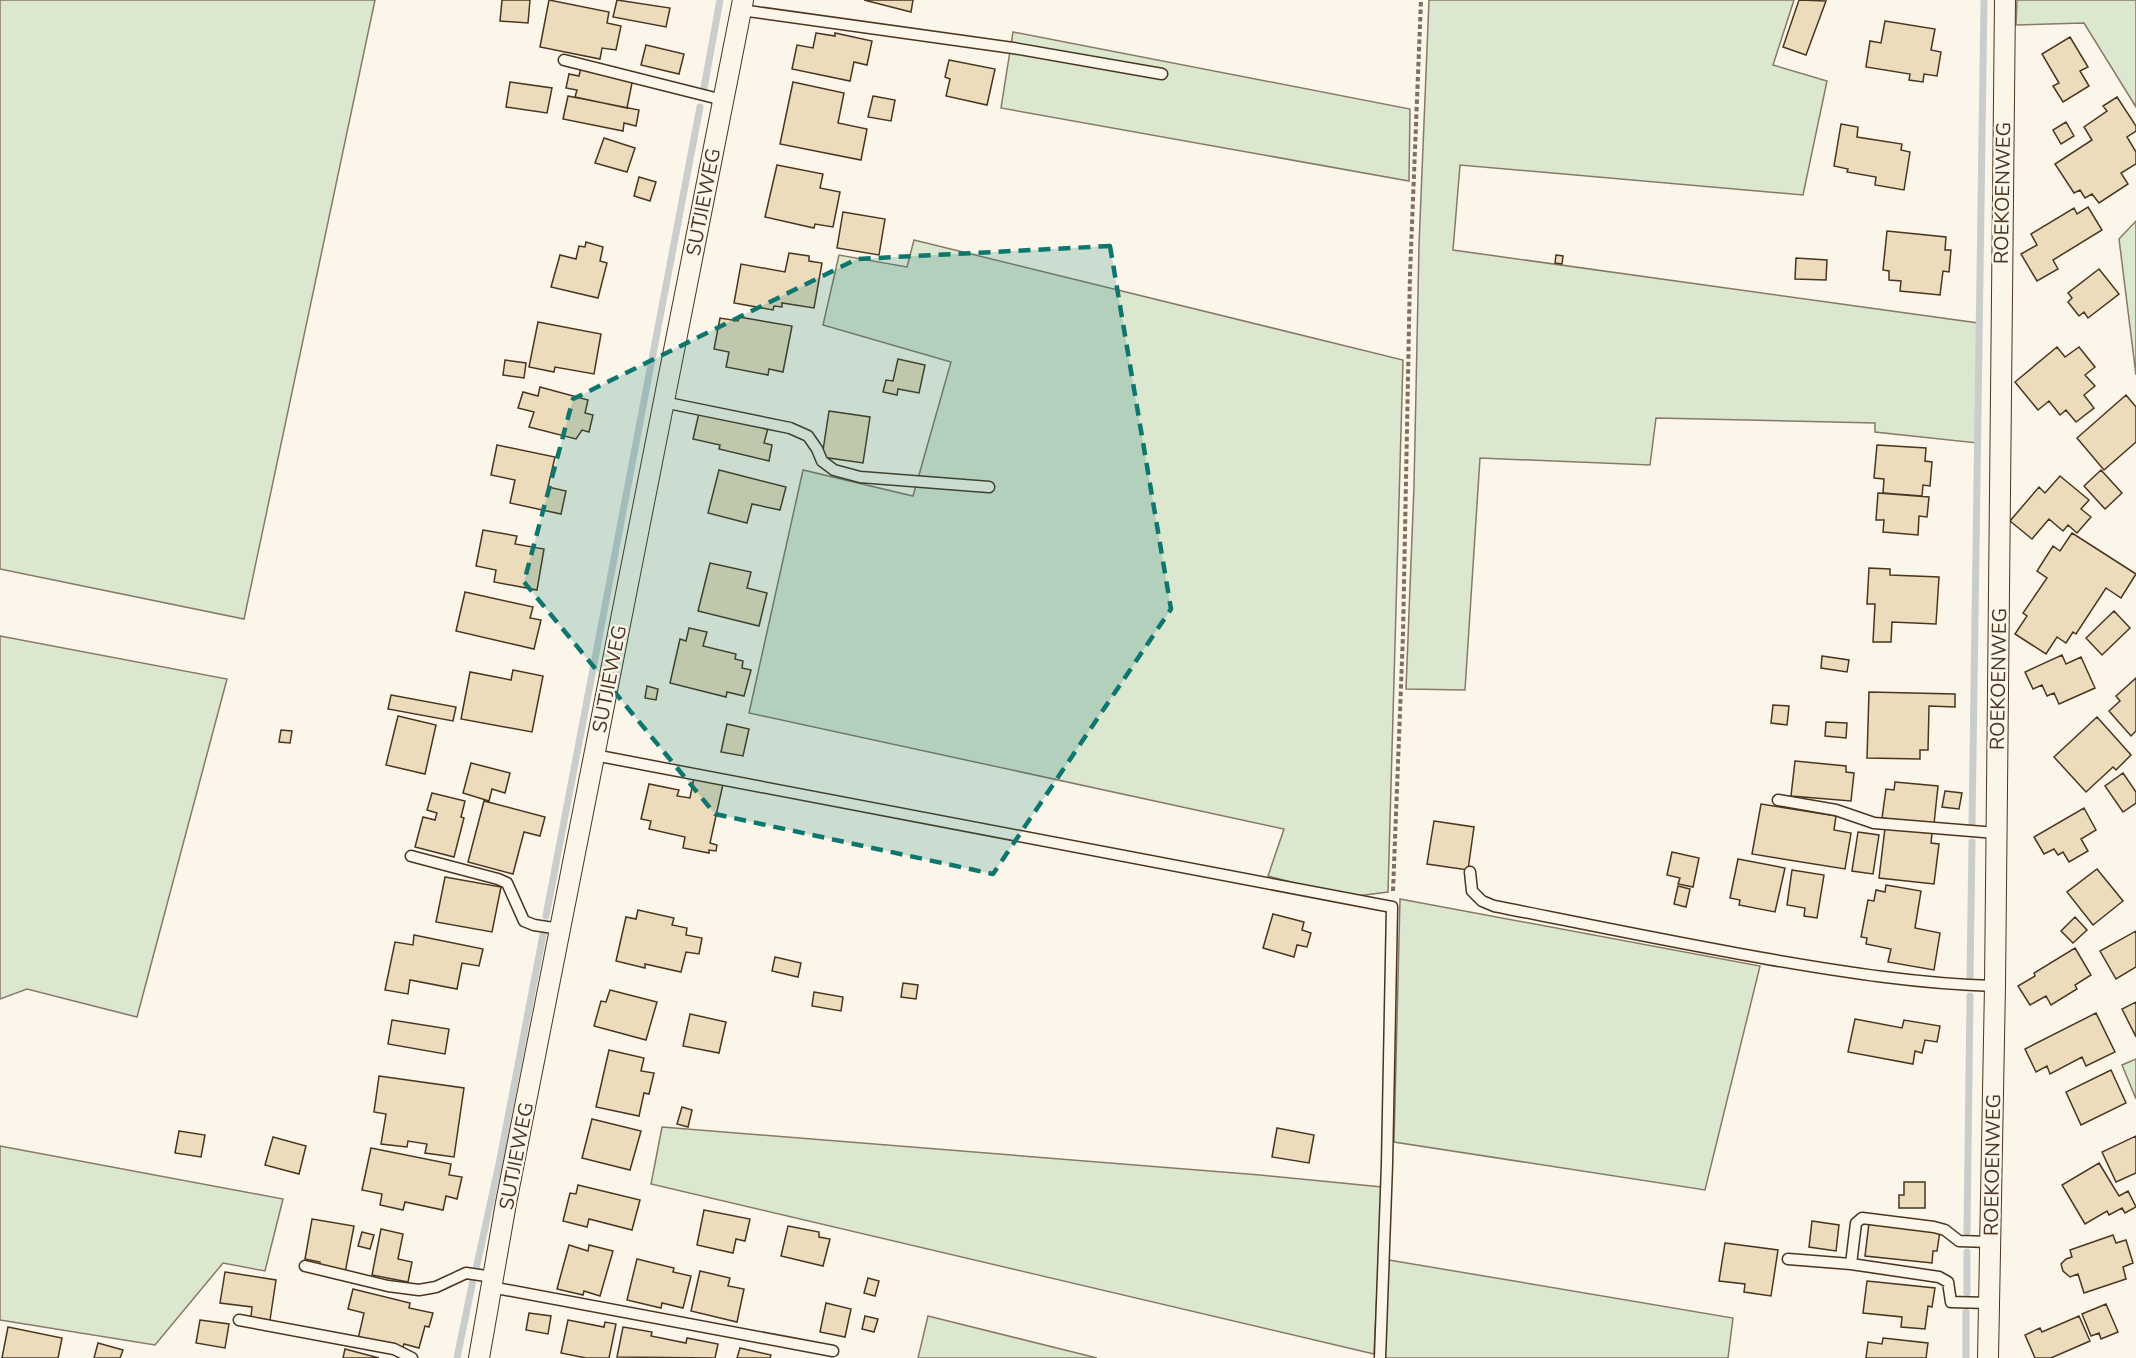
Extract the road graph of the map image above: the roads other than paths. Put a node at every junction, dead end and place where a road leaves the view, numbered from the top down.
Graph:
1 (2005, 0) edge
2 (742, 5) edge
3 (564, 60) dead end
4 (1162, 74) dead end
5 (723, 100) junction
6 (663, 402) junction
7 (989, 487) dead end
8 (594, 755) junction
9 (1778, 800) dead end
10 (1996, 833) junction
11 (411, 856) dead end
12 (1470, 872) dead end
13 (560, 929) junction
14 (1995, 986) junction
15 (1990, 1242) junction
16 (1788, 1259) dead end
17 (1851, 1264) junction
18 (305, 1266) dead end
19 (492, 1282) junction
20 (1989, 1303) junction
21 (240, 1320) dead end
22 (833, 1351) dead end
23 (484, 1357) edge
24 (412, 1358) edge
25 (1380, 1358) edge
26 (1988, 1358) edge

1 - 10 street, ROEKOENWEG
2 - 4 lane
2 - 5 street, SUTJIEWEG
3 - 5 lane
5 - 6 street, SUTJIEWEG
6 - 7 lane
6 - 8 street, SUTJIEWEG
8 - 13 street, SUTJIEWEG
8 - 25 lane
9 - 10 lane
10 - 14 street, ROEKOENWEG
11 - 13 lane
12 - 14 lane
13 - 19 street, SUTJIEWEG
14 - 15 street, ROEKOENWEG
15 - 17 lane
15 - 20 street, ROEKOENWEG
16 - 17 lane
17 - 20 lane
18 - 19 lane
19 - 22 lane
19 - 23 street, SUTJIEWEG
20 - 26 street, ROEKOENWEG
21 - 24 lane

